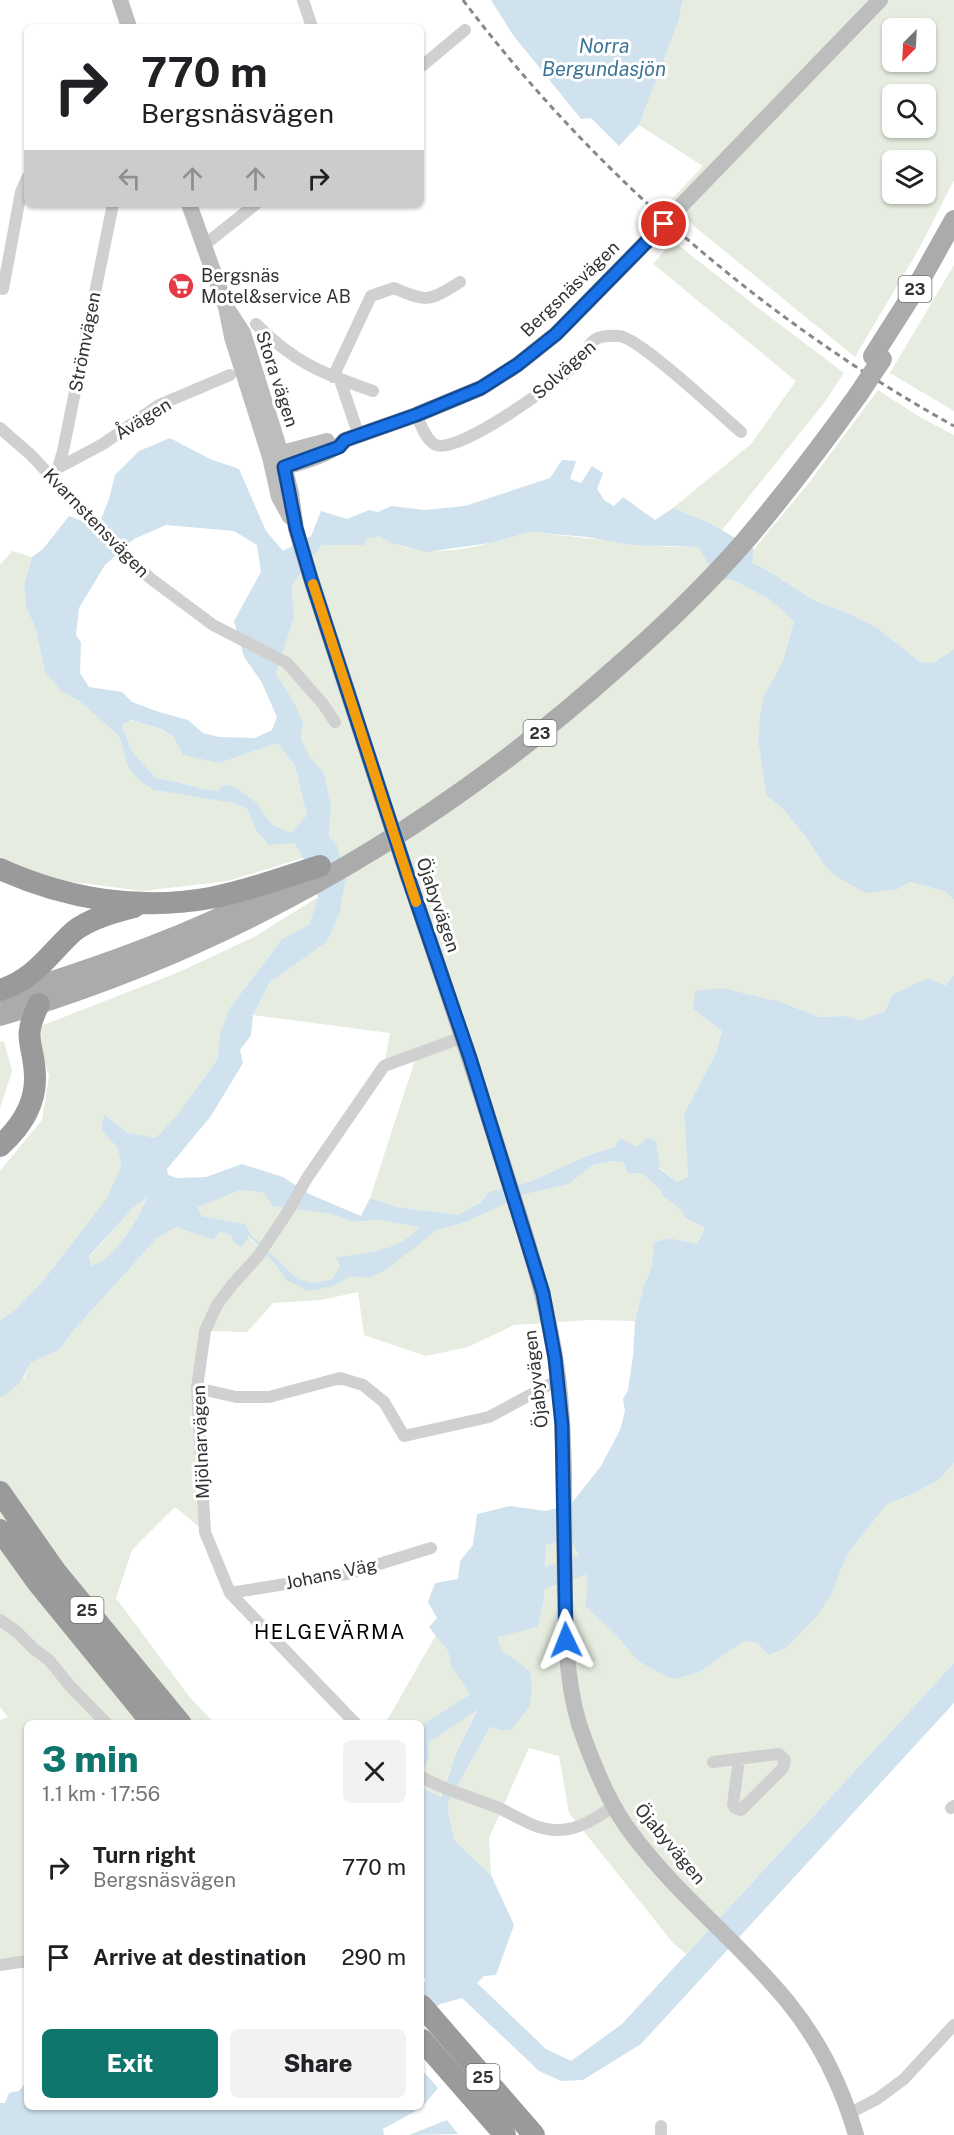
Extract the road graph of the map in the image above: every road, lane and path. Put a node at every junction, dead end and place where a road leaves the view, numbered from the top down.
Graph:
1 (120, 0) edge
2 (303, 0) edge
3 (880, 0) edge
4 (128, 24) edge
5 (311, 24) edge
6 (465, 30) dead end
7 (424, 64) edge
8 (24, 185) edge
9 (112, 207) edge
10 (190, 207) edge
11 (252, 207) edge
12 (954, 220) edge
13 (954, 238) edge
14 (203, 246) junction
15 (460, 282) dead end
16 (3, 289) dead end
17 (256, 324) dead end
18 (878, 358) junction
19 (230, 375) dead end
20 (336, 378) junction
21 (373, 392) dead end
22 (416, 415) junction
23 (0, 428) edge
24 (741, 432) dead end
25 (352, 438) junction
26 (277, 462) junction
27 (54, 472) junction
28 (335, 722) dead end
29 (348, 858) junction
30 (320, 866) joint
31 (0, 869) edge
32 (299, 880) junction
33 (153, 903) junction
34 (0, 990) edge
35 (0, 997) edge
36 (39, 1004) junction
37 (0, 1016) edge
38 (463, 1037) junction
39 (0, 1146) edge
40 (558, 1380) junction
41 (197, 1388) junction
42 (0, 1492) edge
43 (0, 1530) edge
44 (431, 1548) dead end
45 (230, 1593) junction
46 (0, 1620) edge
47 (103, 1720) edge
48 (150, 1720) edge
49 (178, 1720) edge
50 (352, 1720) edge
51 (738, 1760) junction
52 (713, 1762) dead end
53 (424, 1778) edge
54 (614, 1806) junction
55 (24, 1961) edge
56 (0, 1965) edge
57 (427, 2012) edge
58 (954, 2025) edge
59 (424, 2042) edge
60 (850, 2114) junction
61 (505, 2135) edge
62 (534, 2135) edge
63 (856, 2135) edge

1 - 4 street
2 - 5 street
3 - 22 street, Bergsnäsvägen, bridge
6 - 7 street
8 - 16 street
9 - 27 street, Strömvägen
10 - 14 street, Stora vägen
11 - 14 street
12 - 18 main road, 23
13 - 18 main road, 23
14 - 26 street, Stora vägen
15 - 20 street
17 - 20 street
18 - 29 main road, 23, bridge
19 - 27 street, Åvägen
20 - 21 street
20 - 25 street
22 - 24 street, Solvägen
22 - 25 street, Bergsnäsvägen
23 - 27 street, Kvarnstensvägen
25 - 26 street, Bergsnäsvägen
26 - 38 street, Öjabyvägen, bridge
27 - 28 street, Kvarnstensvägen
29 - 30 main road, 23
29 - 32 main road, 23
30 - 32 highway
31 - 33 highway
32 - 33 highway
32 - 35 main road, 23
32 - 36 main road, 23
33 - 34 highway
36 - 37 main road, 23
36 - 39 highway
38 - 40 street, Öjabyvägen
38 - 41 street, Mjölnarvägen
40 - 41 street
40 - 54 street, Öjabyvägen
41 - 45 street, Mjölnarvägen
42 - 49 highway, 25
43 - 48 highway, 25
44 - 45 street, Johans Väg
45 - 50 street, Mjölnarvägen
46 - 47 street
51 - 51 street
51 - 52 street
53 - 54 street
54 - 60 street, Öjabyvägen
55 - 56 street
57 - 62 highway, 25
58 - 60 street
59 - 61 highway, 25
60 - 63 street, Öjabyvägen

